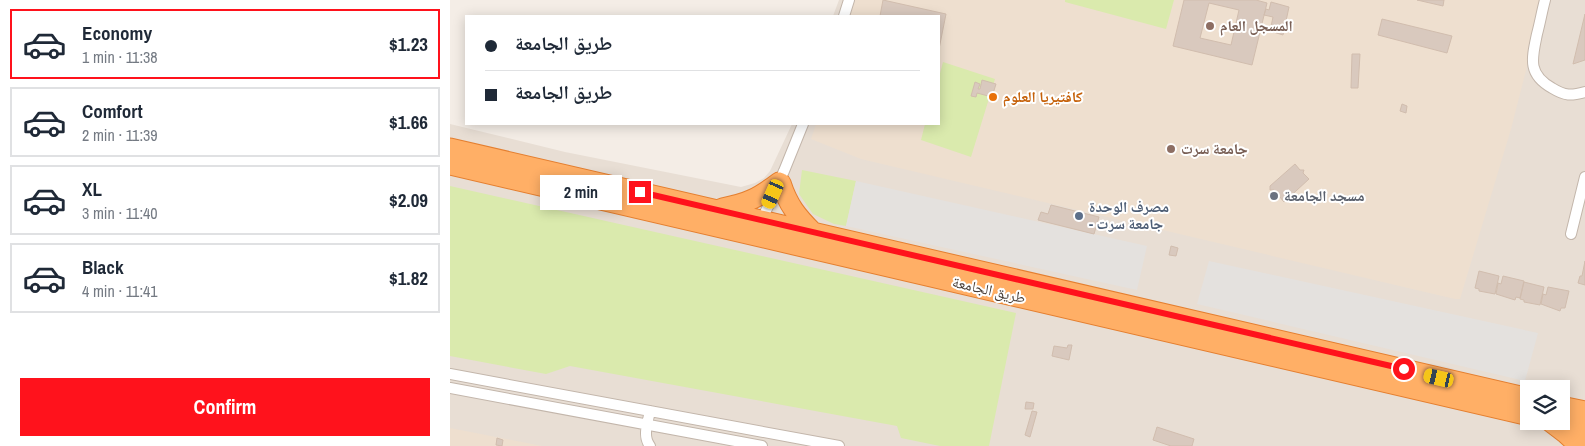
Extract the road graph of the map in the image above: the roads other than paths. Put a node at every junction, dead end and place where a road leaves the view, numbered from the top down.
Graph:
1 (850, 0) edge
2 (1545, 0) edge
3 (844, 15) edge
4 (1585, 92) edge
5 (803, 125) edge
6 (450, 148) edge
7 (450, 165) edge
8 (1585, 177) edge
9 (781, 178) junction
10 (716, 209) junction
11 (763, 229) junction
12 (814, 232) junction
13 (1571, 234) dead end
14 (450, 374) edge
15 (450, 388) edge
16 (1520, 396) edge
17 (1570, 408) edge
18 (650, 411) junction
19 (1585, 411) edge
20 (1520, 414) edge
21 (648, 425) junction
22 (1570, 426) edge
23 (1585, 429) edge
24 (1561, 430) edge
25 (650, 446) edge
26 (762, 446) edge
27 (839, 446) edge
28 (1579, 446) edge

1 - 3 street
2 - 4 street
5 - 9 street
6 - 10 highway, طريق الجامعة
7 - 11 highway, طريق الجامعة
8 - 13 street
9 - 10 highway
9 - 11 street
9 - 12 highway
10 - 11 highway, طريق الجامعة
11 - 12 highway, طريق الجامعة
11 - 20 highway, طريق الجامعة
12 - 16 highway, طريق الجامعة
14 - 18 street
15 - 21 street
17 - 19 highway
18 - 21 street
18 - 27 street
21 - 25 street
21 - 26 street
22 - 23 highway
24 - 28 highway

